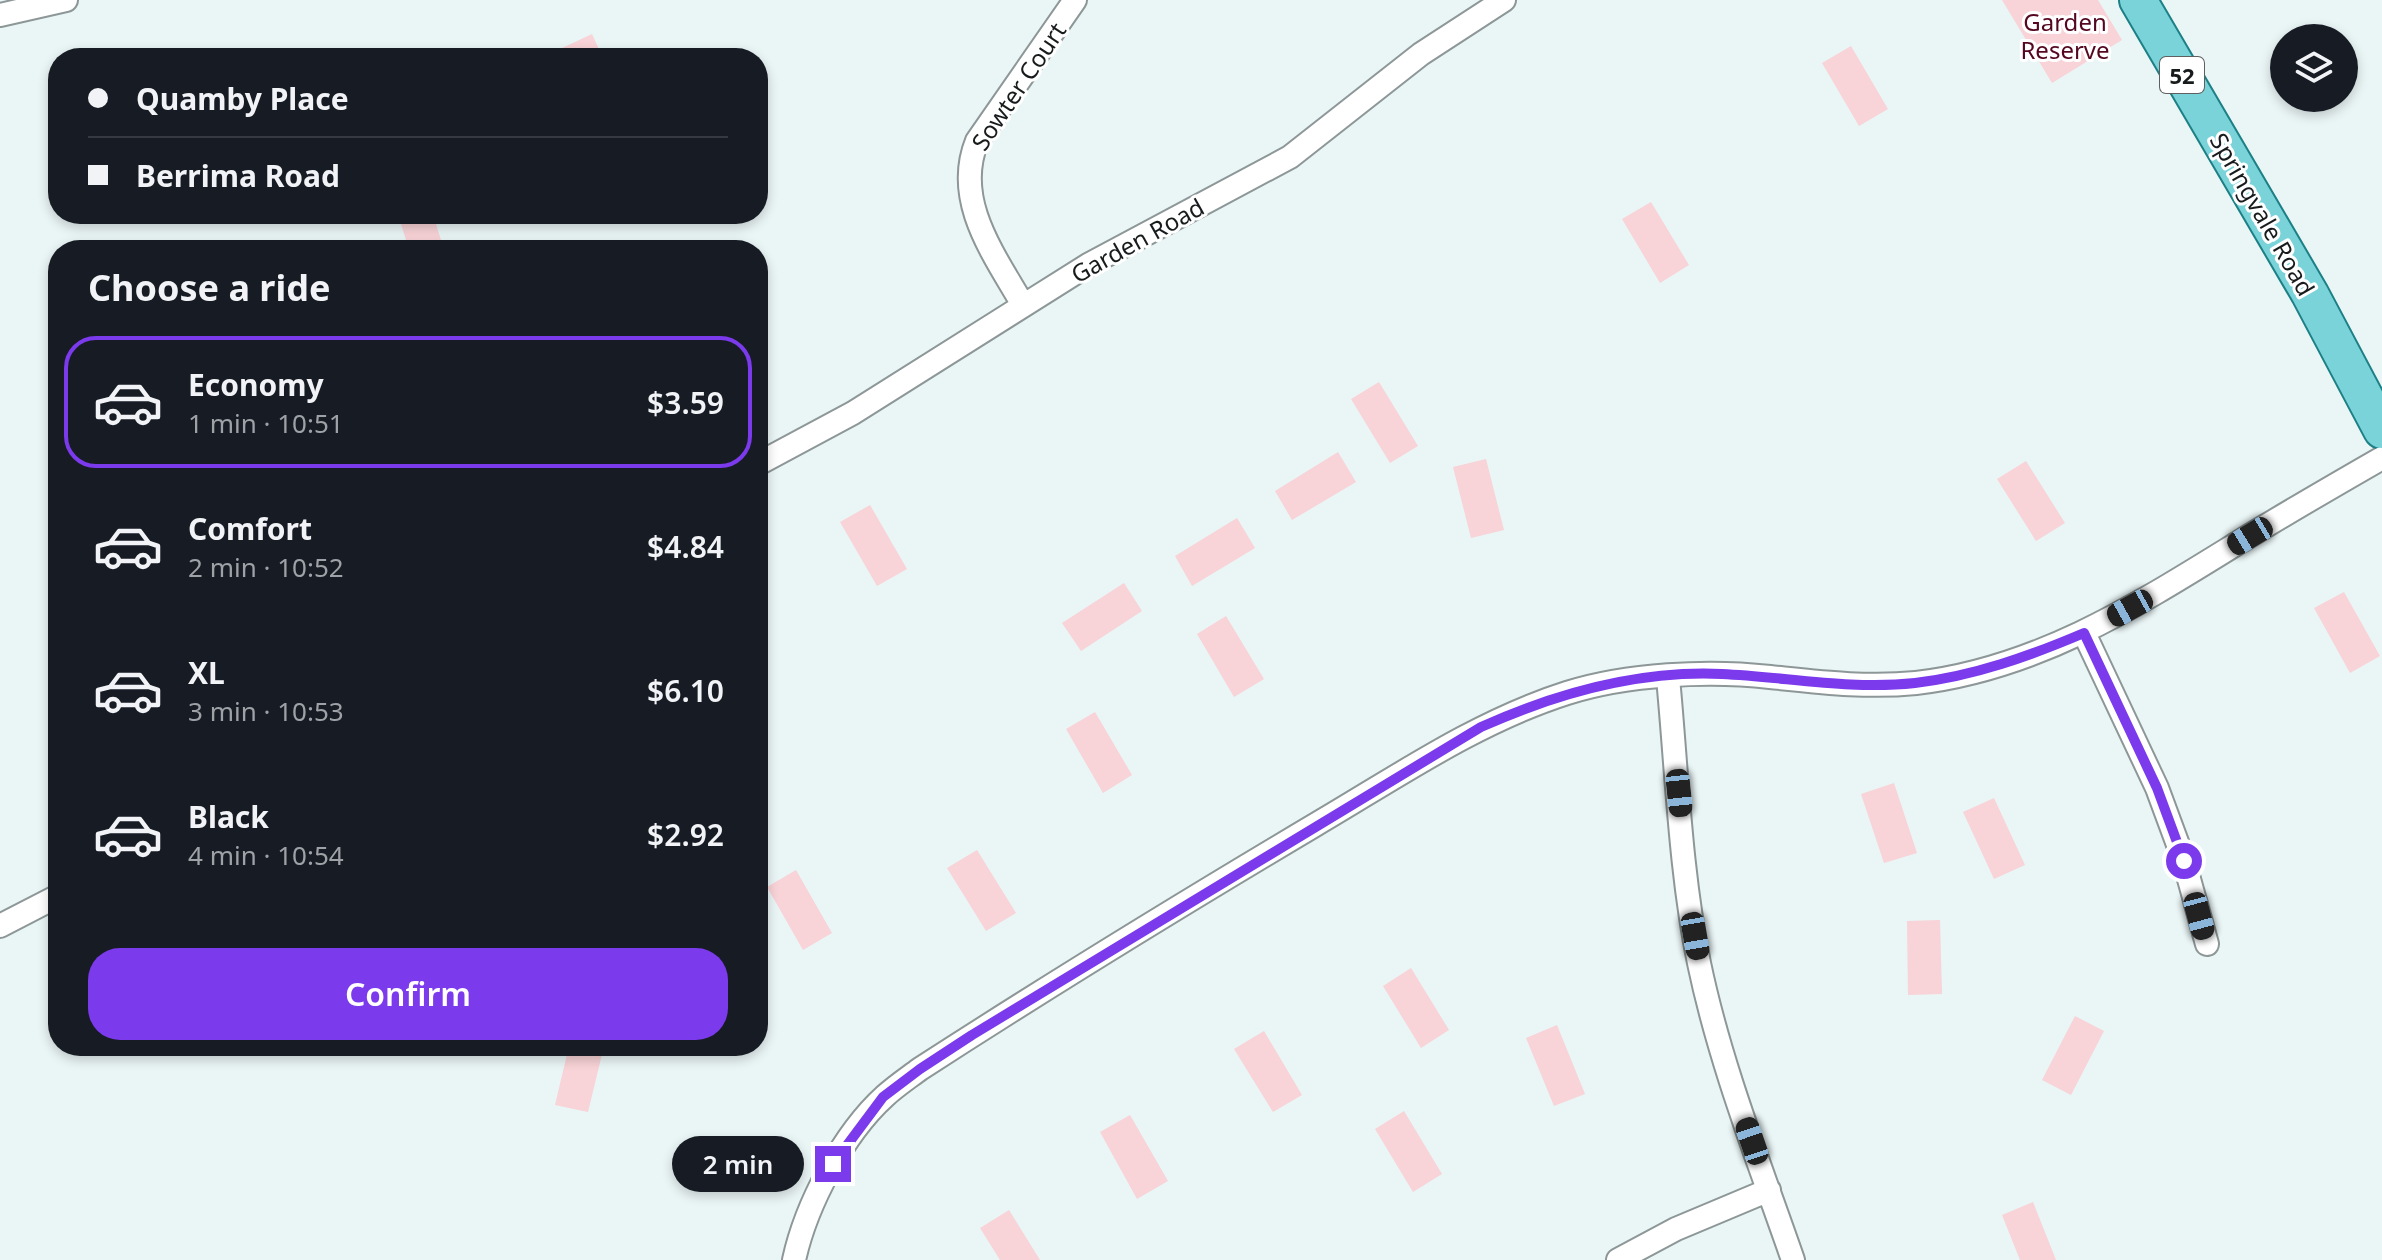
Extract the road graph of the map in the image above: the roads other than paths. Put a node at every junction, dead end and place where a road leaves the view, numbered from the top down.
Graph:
1 (66, 0) edge
2 (1075, 0) edge
3 (1504, 0) edge
4 (2138, 0) edge
5 (0, 15) edge
6 (1023, 305) junction
7 (2382, 430) edge
8 (2382, 458) edge
9 (768, 459) edge
10 (2084, 633) junction
11 (1668, 678) junction
12 (48, 901) edge
13 (0, 926) edge
14 (2207, 944) dead end
15 (1769, 1190) junction
16 (794, 1260) edge
17 (1618, 1260) edge
18 (1793, 1260) edge

1 - 5 street
2 - 6 street, Sowter Court
3 - 6 street, Garden Road
4 - 7 main road, Springvale Road / 52
6 - 9 street, Garden Road
8 - 10 street
10 - 11 street
10 - 14 street
11 - 15 street
11 - 16 street
12 - 13 street
15 - 17 street
15 - 18 street

